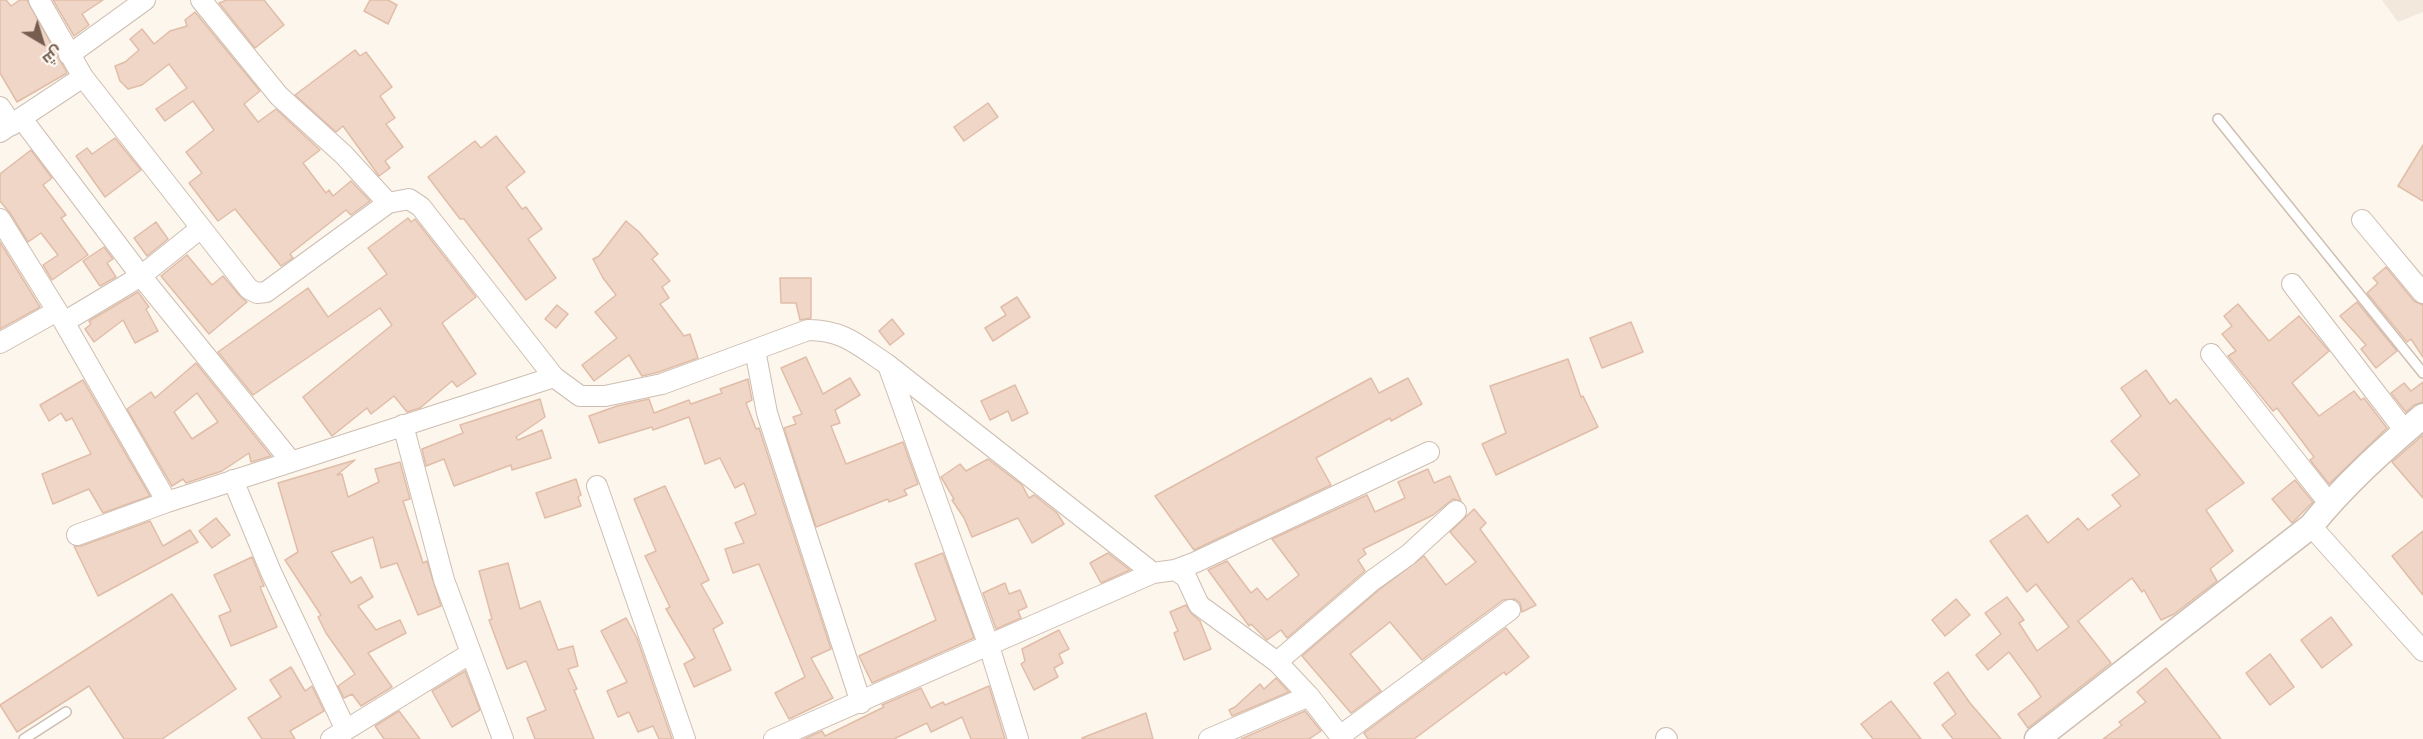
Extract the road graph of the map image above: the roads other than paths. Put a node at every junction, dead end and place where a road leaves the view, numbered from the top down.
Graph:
1 (39, 0) edge
2 (145, 0) edge
3 (201, 0) edge
4 (69, 55) junction
5 (83, 77) junction
6 (0, 107) edge
7 (2218, 120) dead end
8 (11, 125) edge
9 (388, 203) junction
10 (0, 219) edge
11 (2362, 220) dead end
12 (201, 228) junction
13 (141, 276) junction
14 (2292, 284) dead end
15 (2423, 293) edge
16 (60, 317) junction
17 (0, 343) edge
18 (755, 350) junction
19 (2211, 354) dead end
20 (888, 365) junction
21 (2423, 373) edge
22 (554, 377) junction
23 (2414, 423) edge
24 (403, 425) junction
25 (1429, 452) dead end
26 (290, 460) junction
27 (233, 480) junction
28 (597, 486) dead end
29 (167, 502) junction
30 (2329, 503) junction
31 (1456, 511) dead end
32 (2311, 526) junction
33 (77, 534) dead end
34 (1175, 570) junction
35 (1153, 573) junction
36 (1510, 610) dead end
37 (990, 646) junction
38 (2423, 651) edge
39 (471, 653) junction
40 (1276, 662) junction
41 (1309, 696) junction
42 (861, 703) junction
43 (66, 712) dead end
44 (338, 734) edge
45 (24, 739) edge
46 (503, 739) edge
47 (685, 739) edge
48 (774, 739) edge
49 (1018, 739) edge
50 (1209, 739) edge
51 (2037, 739) edge

1 - 4 street
2 - 4 street
3 - 9 street
4 - 5 street
5 - 8 street
5 - 12 street
6 - 8 street
7 - 21 lane
8 - 13 street
9 - 12 street
9 - 22 street
10 - 16 street
11 - 15 street
12 - 13 street
13 - 16 street
13 - 26 street
14 - 23 street
16 - 17 street
16 - 29 street
18 - 20 street
18 - 22 street
18 - 42 street
19 - 30 street
20 - 35 street
20 - 37 street
22 - 24 street
23 - 30 street
24 - 26 street
24 - 39 street
25 - 34 street
26 - 27 street
27 - 29 street
27 - 44 street
28 - 47 street
29 - 33 street
30 - 32 street
31 - 40 street
32 - 38 street
32 - 51 street
34 - 35 street
34 - 40 street
35 - 37 street
36 - 41 street
37 - 42 street
37 - 49 street
39 - 44 street
39 - 46 street
40 - 41 street
41 - 50 street
42 - 48 street
43 - 45 lane

